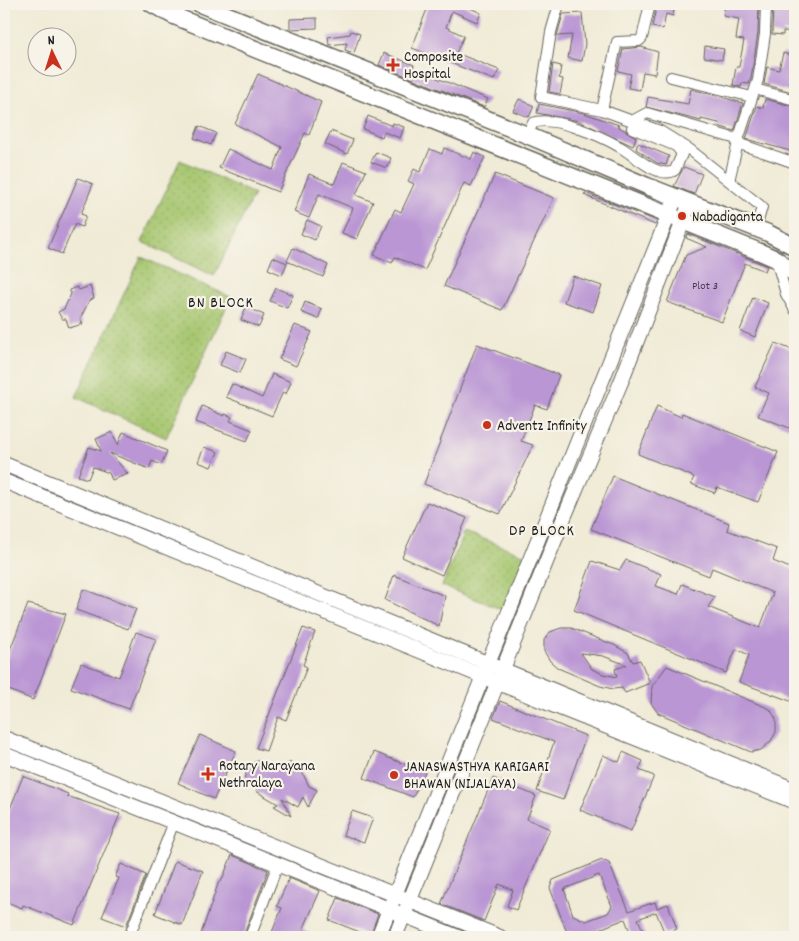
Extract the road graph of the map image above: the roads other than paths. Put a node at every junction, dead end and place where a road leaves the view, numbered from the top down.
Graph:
1 (152, 4) edge
2 (200, 4) edge
3 (560, 4) edge
4 (650, 4) edge
5 (766, 4) edge
6 (280, 36) junction
7 (272, 55) junction
8 (671, 77) dead end
9 (754, 93) junction
10 (795, 100) edge
11 (603, 114) junction
12 (632, 121) junction
13 (527, 135) junction
14 (738, 140) junction
15 (795, 163) edge
16 (729, 181) junction
17 (683, 200) junction
18 (675, 219) junction
19 (756, 228) junction
20 (795, 247) edge
21 (776, 259) junction
22 (795, 274) edge
23 (795, 310) edge
24 (4, 464) edge
25 (4, 481) edge
26 (96, 502) junction
27 (90, 516) junction
28 (489, 662) junction
29 (503, 668) junction
30 (483, 677) junction
31 (497, 683) junction
32 (620, 725) junction
33 (4, 738) edge
34 (4, 754) edge
35 (772, 786) junction
36 (795, 790) edge
37 (152, 797) junction
38 (795, 802) edge
39 (144, 811) junction
40 (174, 822) junction
41 (278, 864) junction
42 (396, 894) junction
43 (410, 900) junction
44 (389, 909) junction
45 (404, 915) junction
46 (129, 937) edge
47 (250, 937) edge
48 (378, 937) edge
49 (395, 937) edge
50 (458, 937) edge
51 (500, 937) edge

1 - 7 main road
2 - 6 main road
3 - 11 street
4 - 11 street
5 - 9 street
6 - 7 main road
6 - 13 main road
7 - 18 main road
8 - 9 street
9 - 10 street
9 - 14 street
11 - 12 street
11 - 13 street
12 - 14 street
12 - 16 street
13 - 17 main road
14 - 15 street
14 - 16 street
16 - 19 street
17 - 18 street
17 - 19 main road
18 - 21 main road
18 - 28 street
18 - 29 street
19 - 20 main road
21 - 22 main road
21 - 23 street
24 - 26 street
25 - 27 street
26 - 27 street
26 - 28 street
27 - 30 street
28 - 29 street
28 - 30 street
29 - 31 street
29 - 32 street
30 - 31 street
30 - 42 street
31 - 32 street
31 - 43 street
32 - 35 street
33 - 37 street
34 - 39 street
35 - 36 street
35 - 38 street
37 - 39 street
37 - 42 street
39 - 40 street
40 - 41 street
40 - 46 street
41 - 44 street
41 - 47 street
42 - 43 street
42 - 44 street
43 - 45 street
43 - 51 street
44 - 45 street
44 - 48 street
45 - 49 street
45 - 50 street

